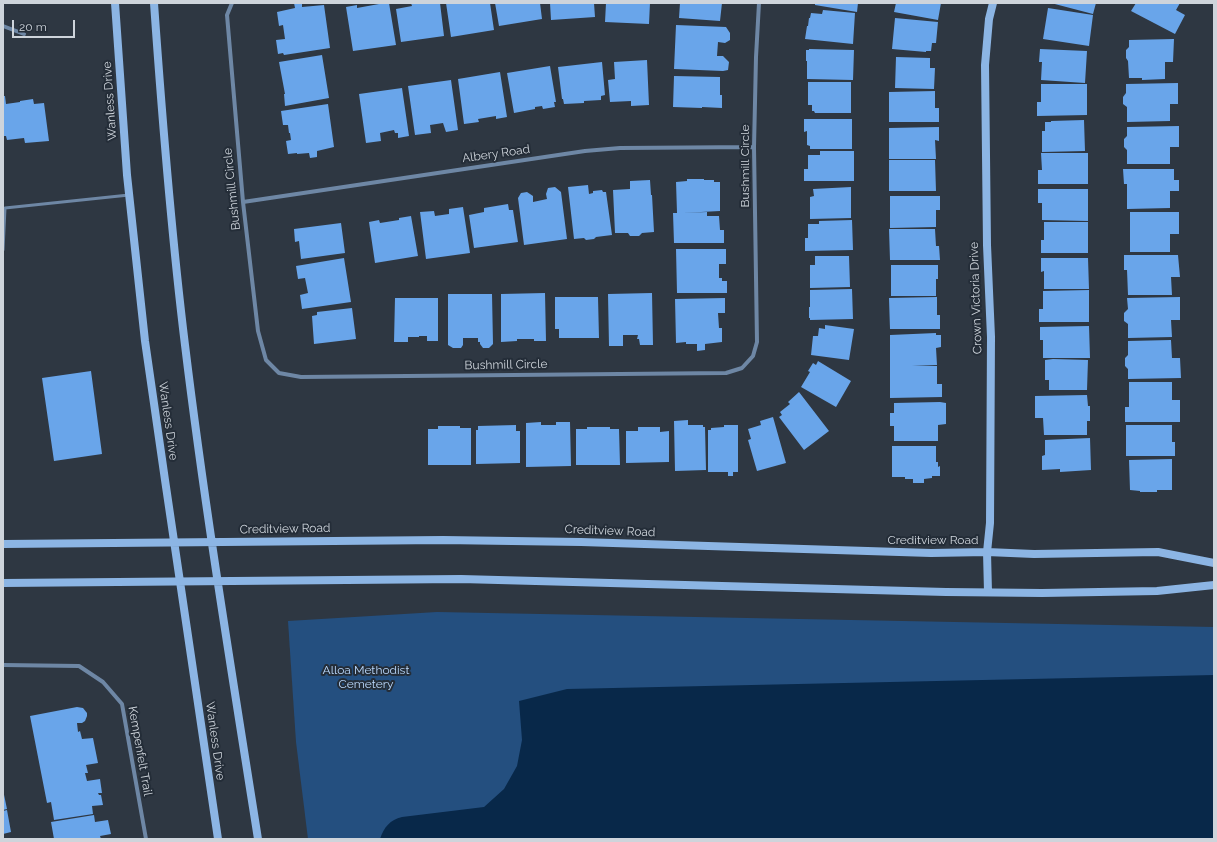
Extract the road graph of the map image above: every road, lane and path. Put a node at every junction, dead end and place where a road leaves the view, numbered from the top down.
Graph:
1 (115, 3) edge
2 (154, 3) edge
3 (232, 3) edge
4 (759, 3) edge
5 (993, 3) edge
6 (3, 26) edge
7 (24, 34) dead end
8 (754, 147) junction
9 (129, 194) junction
10 (242, 202) junction
11 (3, 250) edge
12 (212, 542) junction
13 (174, 543) junction
14 (3, 544) edge
15 (987, 552) junction
16 (1214, 563) edge
17 (218, 580) junction
18 (180, 581) junction
19 (3, 583) edge
20 (1214, 585) edge
21 (988, 592) junction
22 (3, 665) edge
23 (146, 839) edge
24 (218, 839) edge
25 (258, 839) edge

1 - 9 main road, Wanless Drive
2 - 12 main road
3 - 10 street, Bushmill Circle
4 - 8 street, Bushmill Circle
5 - 15 main road, Crown Victoria Drive
6 - 7 street
8 - 10 street, Albery Road
8 - 10 street, Bushmill Circle
9 - 11 lane
9 - 13 main road, Wanless Drive
12 - 13 main road, Creditview Road
12 - 15 main road, Creditview Road
12 - 17 main road
13 - 14 main road, Creditview Road
13 - 18 main road, Wanless Drive
15 - 16 main road, Creditview Road
15 - 21 main road, Crown Victoria Drive
17 - 18 main road
17 - 21 main road
17 - 25 main road
18 - 19 main road
18 - 24 main road, Wanless Drive
20 - 21 main road
22 - 23 street, Kempenfelt Trail

